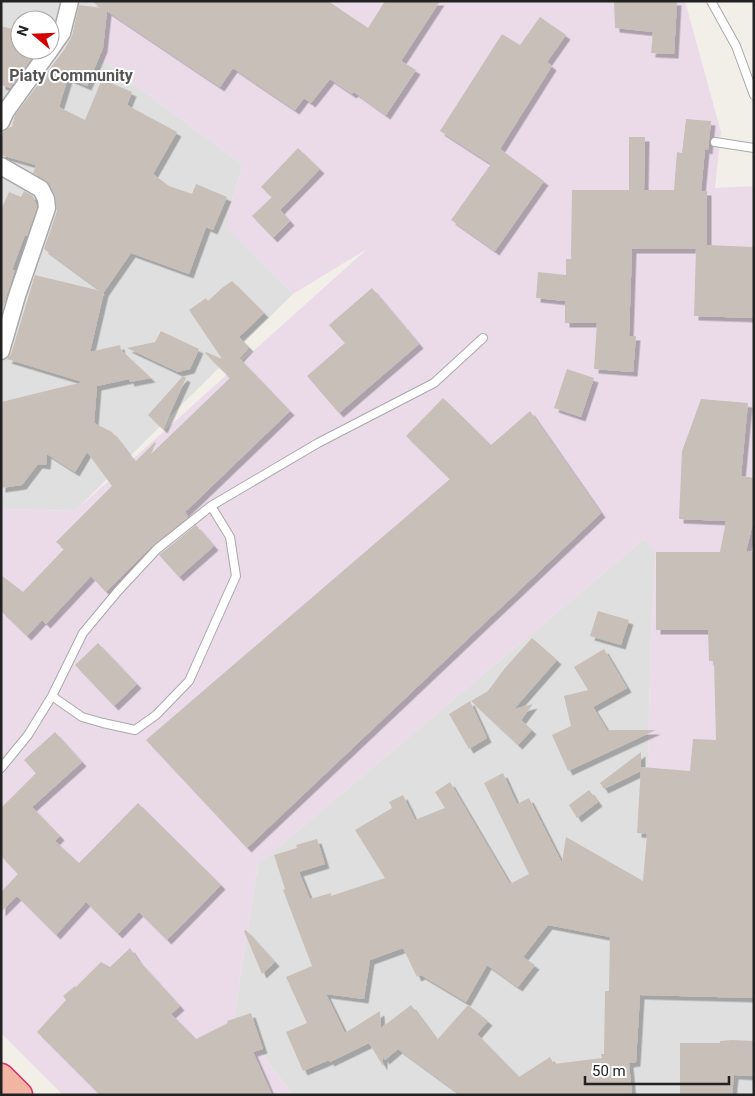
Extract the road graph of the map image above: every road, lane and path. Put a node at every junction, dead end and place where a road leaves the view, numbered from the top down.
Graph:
1 (70, 1) edge
2 (711, 1) edge
3 (60, 36) edge
4 (43, 60) edge
5 (754, 95) edge
6 (1, 122) edge
7 (715, 142) dead end
8 (754, 148) edge
9 (1, 166) edge
10 (484, 338) dead end
11 (1, 352) edge
12 (211, 506) junction
13 (52, 696) junction
14 (1, 768) edge
15 (1, 1077) edge
16 (19, 1095) edge

1 - 3 street
2 - 5 lane
4 - 6 street
7 - 8 lane
9 - 11 street
10 - 12 lane
12 - 13 lane
12 - 13 lane
13 - 14 lane
15 - 16 highway

